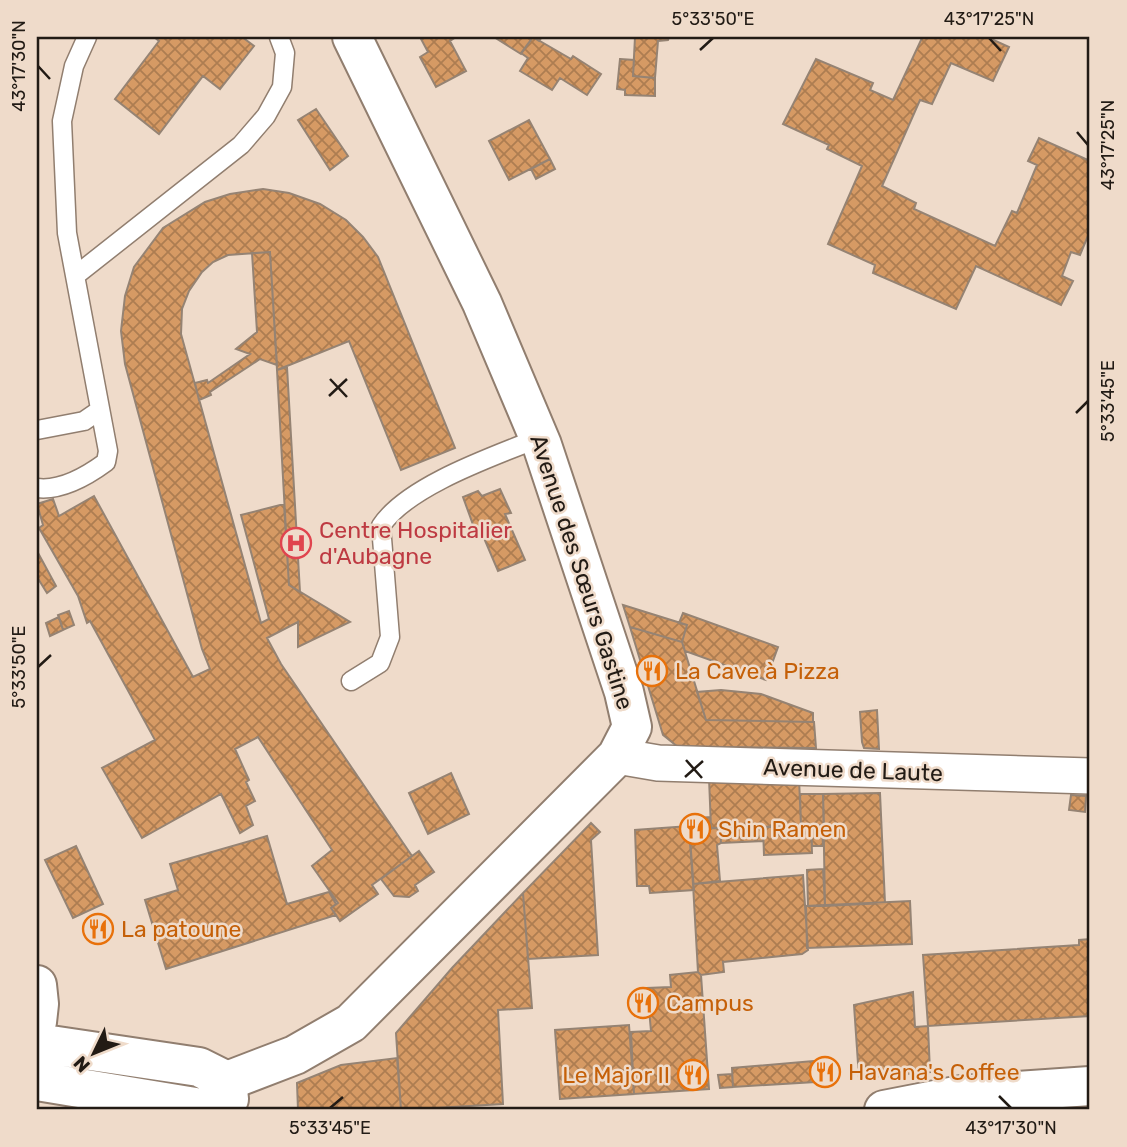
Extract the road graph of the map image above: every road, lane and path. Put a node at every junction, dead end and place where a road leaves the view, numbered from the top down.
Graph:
1 (87, 37) edge
2 (279, 37) edge
3 (352, 37) edge
4 (75, 276) junction
5 (100, 410) junction
6 (37, 430) edge
7 (539, 438) junction
8 (37, 488) edge
9 (351, 681) dead end
10 (617, 756) junction
11 (1090, 776) edge
12 (37, 985) edge
13 (37, 1022) edge
14 (37, 1043) edge
15 (37, 1081) edge
16 (1090, 1086) edge
17 (234, 1097) edge
18 (1004, 1101) edge
19 (884, 1110) edge

1 - 4 lane
2 - 4 lane
3 - 7 street, Avenue des Sœurs Gastine
4 - 5 lane
5 - 6 lane
5 - 8 lane
7 - 9 lane
7 - 10 street, Avenue des Sœurs Gastine
10 - 11 street, Avenue de Laute
10 - 17 street, Avenue des Sœurs Gastine
12 - 13 street
14 - 17 street
15 - 17 street, Avenue des Sœurs Gastine
16 - 18 street
18 - 19 street

